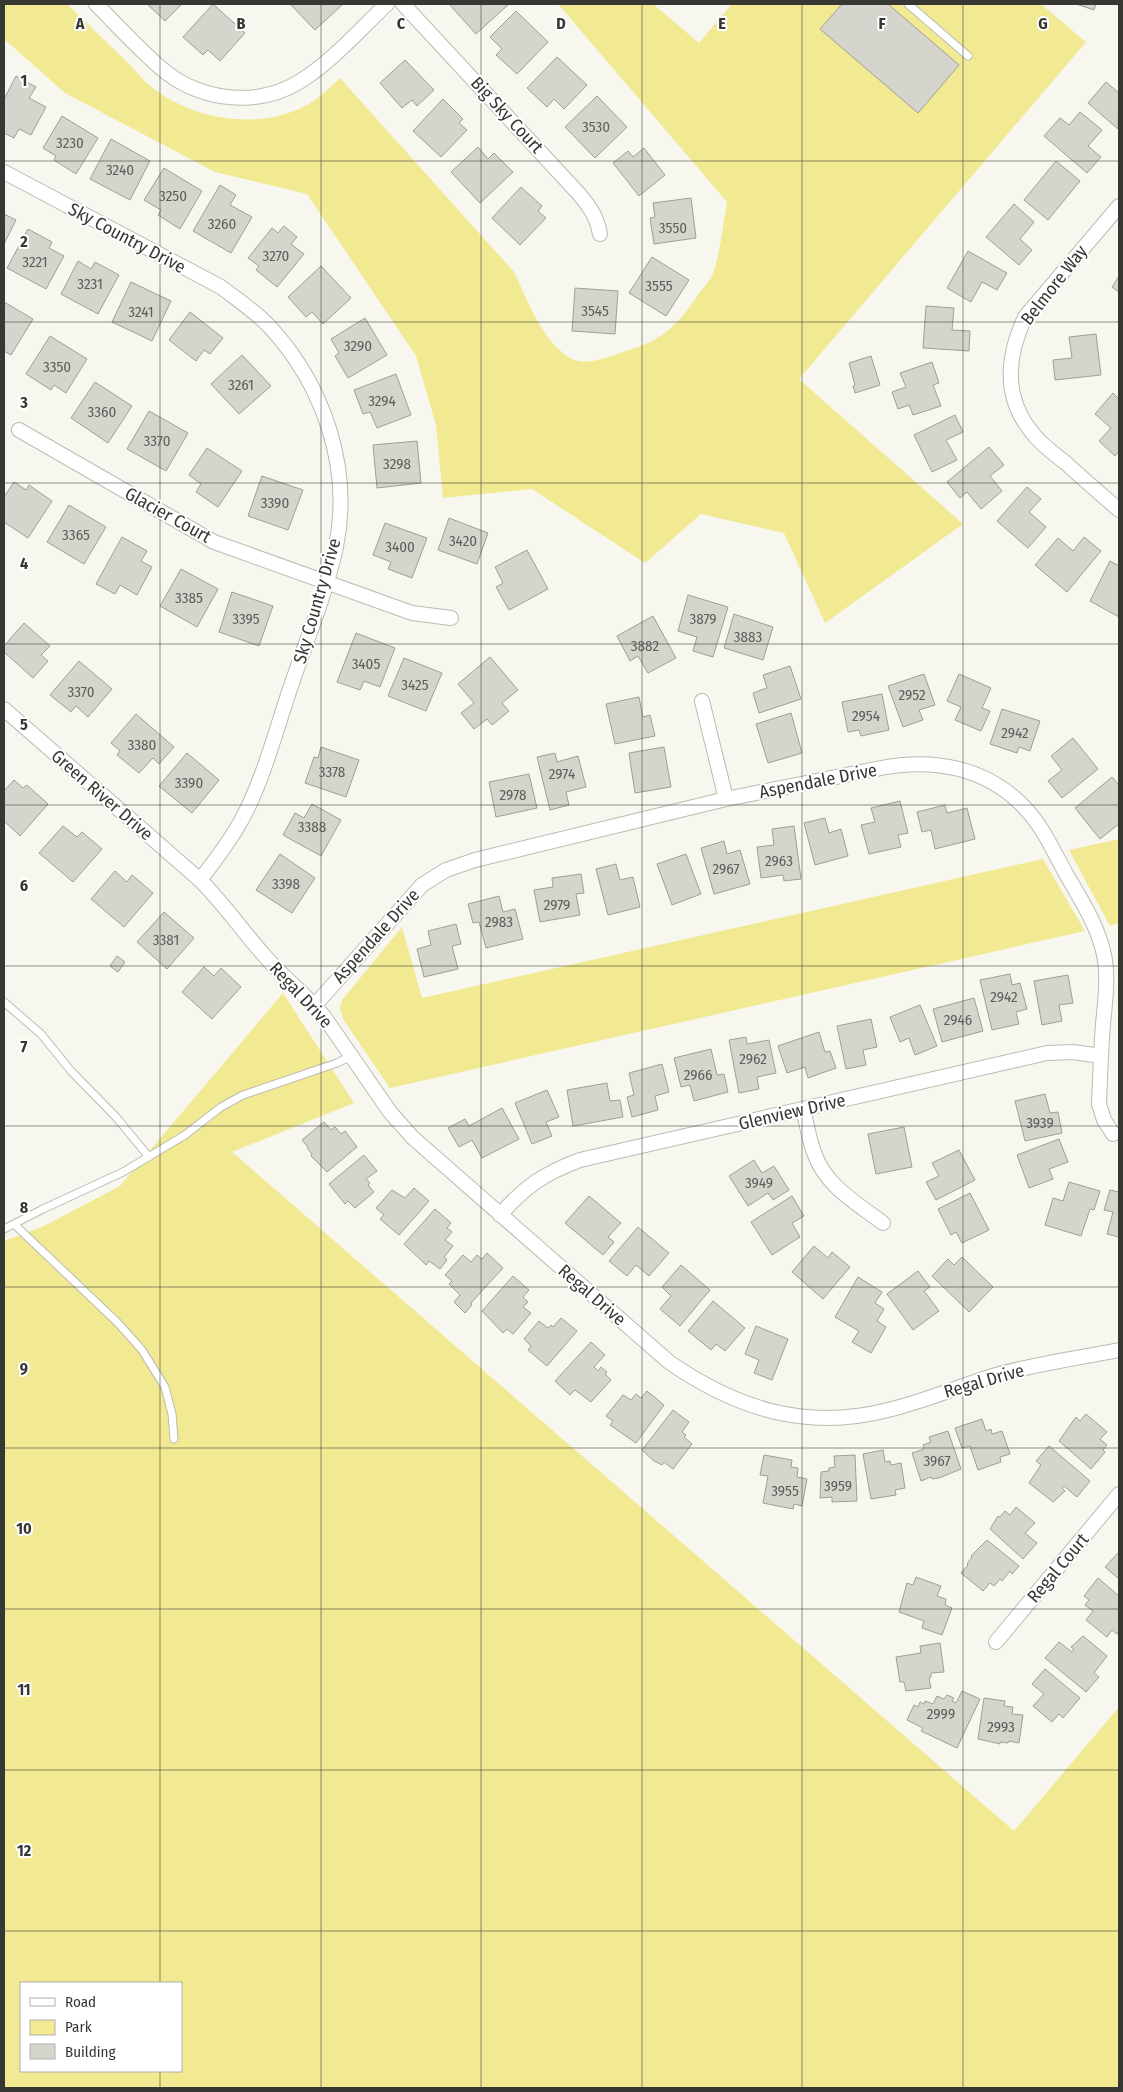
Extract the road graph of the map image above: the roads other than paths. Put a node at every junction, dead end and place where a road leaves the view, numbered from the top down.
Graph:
1 (96, 4) edge
2 (387, 4) edge
3 (404, 4) edge
4 (908, 4) edge
5 (968, 56) dead end
6 (4, 172) edge
7 (1119, 206) edge
8 (600, 234) dead end
9 (19, 430) dead end
10 (1119, 510) edge
11 (326, 582) junction
12 (451, 618) dead end
13 (702, 701) dead end
14 (4, 709) edge
15 (726, 799) junction
16 (200, 880) junction
17 (4, 1002) edge
18 (315, 1005) junction
19 (351, 1056) junction
20 (1100, 1056) junction
21 (803, 1109) junction
22 (1113, 1134) dead end
23 (149, 1157) junction
24 (500, 1215) junction
25 (883, 1223) dead end
26 (15, 1225) junction
27 (4, 1229) edge
28 (1119, 1350) edge
29 (174, 1439) dead end
30 (1119, 1494) edge
31 (996, 1642) dead end

1 - 2 street
3 - 8 street, Big Sky Court
4 - 5 lane
6 - 11 street, Sky Country Drive
7 - 10 street, Belmore Way
9 - 11 street, Glacier Court
11 - 12 street, Glacier Court
11 - 16 street, Sky Country Drive
13 - 15 street
14 - 16 street, Green River Drive
15 - 18 street, Aspendale Drive
15 - 20 street, Aspendale Drive
16 - 18 street, Regal Drive
17 - 23 lane
18 - 19 street, Regal Drive
19 - 23 lane
19 - 24 street, Regal Drive
20 - 21 street, Glenview Drive
20 - 22 street, Aspendale Drive
21 - 24 street, Glenview Drive
21 - 25 street
23 - 26 lane
24 - 28 street, Regal Drive
26 - 27 lane
26 - 29 lane
30 - 31 street, Regal Court

